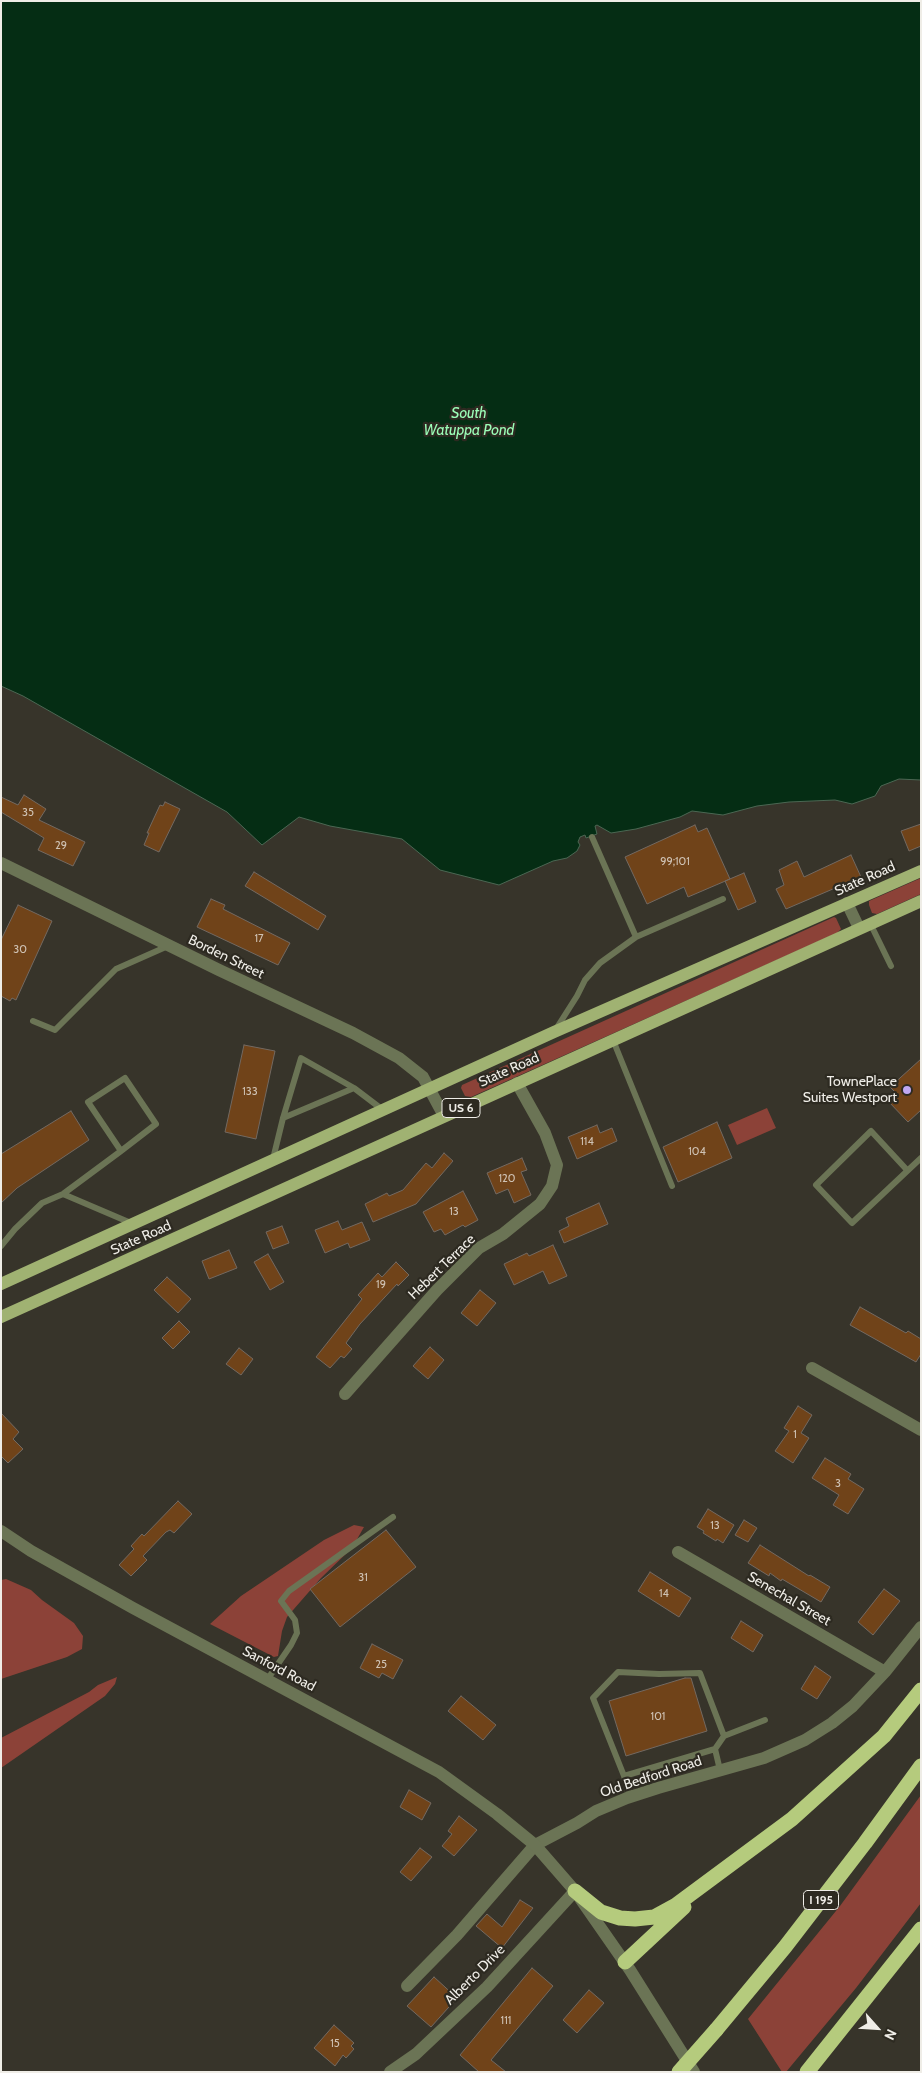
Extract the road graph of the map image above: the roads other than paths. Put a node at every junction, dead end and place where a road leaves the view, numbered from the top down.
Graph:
1 (592, 838) dead end
2 (1, 863) edge
3 (921, 871) edge
4 (723, 899) dead end
5 (921, 901) edge
6 (847, 903) junction
7 (864, 926) junction
8 (636, 937) junction
9 (168, 946) junction
10 (891, 966) dead end
11 (33, 1021) dead end
12 (554, 1032) junction
13 (613, 1040) junction
14 (517, 1083) junction
15 (354, 1088) junction
16 (429, 1090) junction
17 (384, 1110) junction
18 (444, 1116) junction
19 (283, 1118) junction
20 (121, 1151) junction
21 (921, 1158) edge
22 (273, 1160) junction
23 (907, 1170) junction
24 (672, 1186) dead end
25 (63, 1194) junction
26 (132, 1224) junction
27 (1, 1246) edge
28 (1, 1284) edge
29 (1, 1317) edge
30 (812, 1368) dead end
31 (345, 1394) dead end
32 (921, 1430) edge
33 (393, 1517) dead end
34 (1, 1530) edge
35 (678, 1552) dead end
36 (921, 1627) edge
37 (885, 1672) junction
38 (267, 1680) junction
39 (921, 1690) edge
40 (765, 1720) dead end
41 (724, 1736) junction
42 (715, 1749) junction
43 (921, 1766) edge
44 (720, 1770) junction
45 (624, 1776) junction
46 (631, 1797) junction
47 (535, 1845) junction
48 (716, 1877) junction
49 (575, 1892) junction
50 (921, 1929) edge
51 (625, 1962) junction
52 (407, 1986) dead end
53 (390, 2072) edge
54 (679, 2072) edge
55 (694, 2072) edge
56 (807, 2072) edge

1 - 8 lane
2 - 9 street, Borden Street
3 - 6 main road, State Road / US 6
4 - 8 lane
5 - 7 main road, State Road / US 6
6 - 7 street
6 - 12 main road, State Road / US 6
7 - 10 lane
7 - 13 main road, State Road / US 6
8 - 12 lane
9 - 11 lane
9 - 16 street, Borden Street
12 - 16 main road, State Road / US 6
13 - 14 main road, State Road / US 6
13 - 24 lane
14 - 18 main road, State Road / US 6
14 - 31 street, Hebert Terrace
15 - 17 lane
15 - 19 lane
15 - 19 lane
16 - 17 main road, State Road / US 6
16 - 18 street, Borden Street
17 - 22 main road, State Road / US 6
18 - 29 main road, State Road / US 6
19 - 22 lane
20 - 20 lane
20 - 25 lane
21 - 23 lane
22 - 26 main road, State Road / US 6
23 - 23 lane
25 - 26 lane
25 - 27 lane
26 - 28 main road, State Road / US 6
30 - 32 street
33 - 38 lane
34 - 38 street, Sanford Road
35 - 37 street, Senechal Street
36 - 37 street, Old Bedford Road
37 - 44 street, Old Bedford Road
38 - 47 street, Sanford Road
39 - 48 highway
40 - 41 lane
41 - 42 lane
41 - 45 lane
42 - 44 lane
42 - 45 lane
43 - 54 highway, I 195, bridge
44 - 46 street, Old Bedford Road
45 - 46 lane
46 - 47 street, Old Bedford Road
47 - 49 street
47 - 52 street
48 - 49 highway
48 - 51 highway
49 - 51 street
49 - 53 street, Alberto Drive
50 - 56 highway
51 - 55 street

